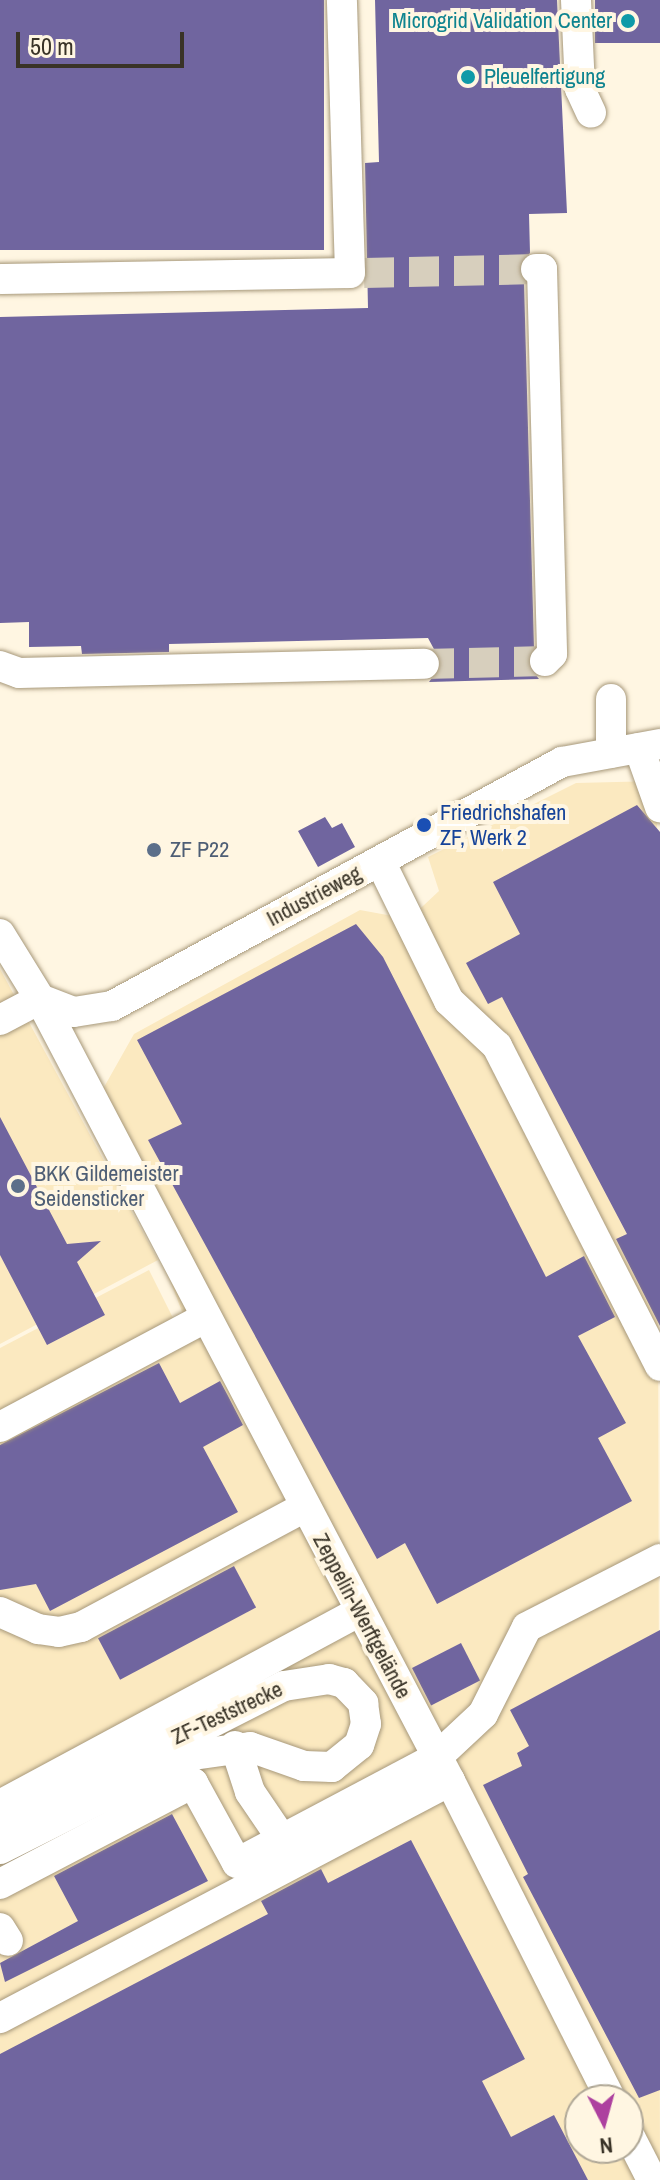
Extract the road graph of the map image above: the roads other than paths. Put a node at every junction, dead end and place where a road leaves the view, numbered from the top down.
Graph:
1 (342, 0) edge
2 (576, 0) edge
3 (591, 113) dead end
4 (536, 269) dead end
5 (0, 279) edge
6 (545, 661) dead end
7 (424, 664) tunnel mouth
8 (0, 666) edge
9 (611, 699) dead end
10 (637, 748) edge
11 (660, 807) edge
12 (380, 861) junction
13 (0, 934) edge
14 (40, 999) junction
15 (0, 1020) edge
16 (205, 1318) junction
17 (660, 1366) edge
18 (0, 1427) edge
19 (305, 1507) junction
20 (660, 1559) edge
21 (360, 1611) junction
22 (0, 1612) edge
23 (235, 1746) junction
24 (444, 1769) junction
25 (0, 1805) edge
26 (0, 1830) edge
27 (282, 1839) junction
28 (0, 1849) edge
29 (0, 1884) edge
30 (0, 2018) edge
31 (603, 2084) edge

1 - 5 street
2 - 3 street
4 - 6 street
7 - 8 street
9 - 10 street
10 - 11 street
10 - 12 street, Industrieweg
12 - 14 street, Industrieweg
12 - 17 street
13 - 14 street
14 - 15 street
14 - 16 street, Zeppelin-Werftgelände
16 - 18 street
16 - 19 street, Zeppelin-Werftgelände
19 - 21 street, Zeppelin-Werftgelände
19 - 22 street
20 - 24 street
21 - 24 street, Zeppelin-Werftgelände
21 - 25 street
23 - 26 street, ZF-Teststrecke
23 - 27 street
23 - 28 street, ZF-Teststrecke
24 - 27 street
24 - 30 street
24 - 31 street, Zeppelin-Werftgelände
27 - 29 street

